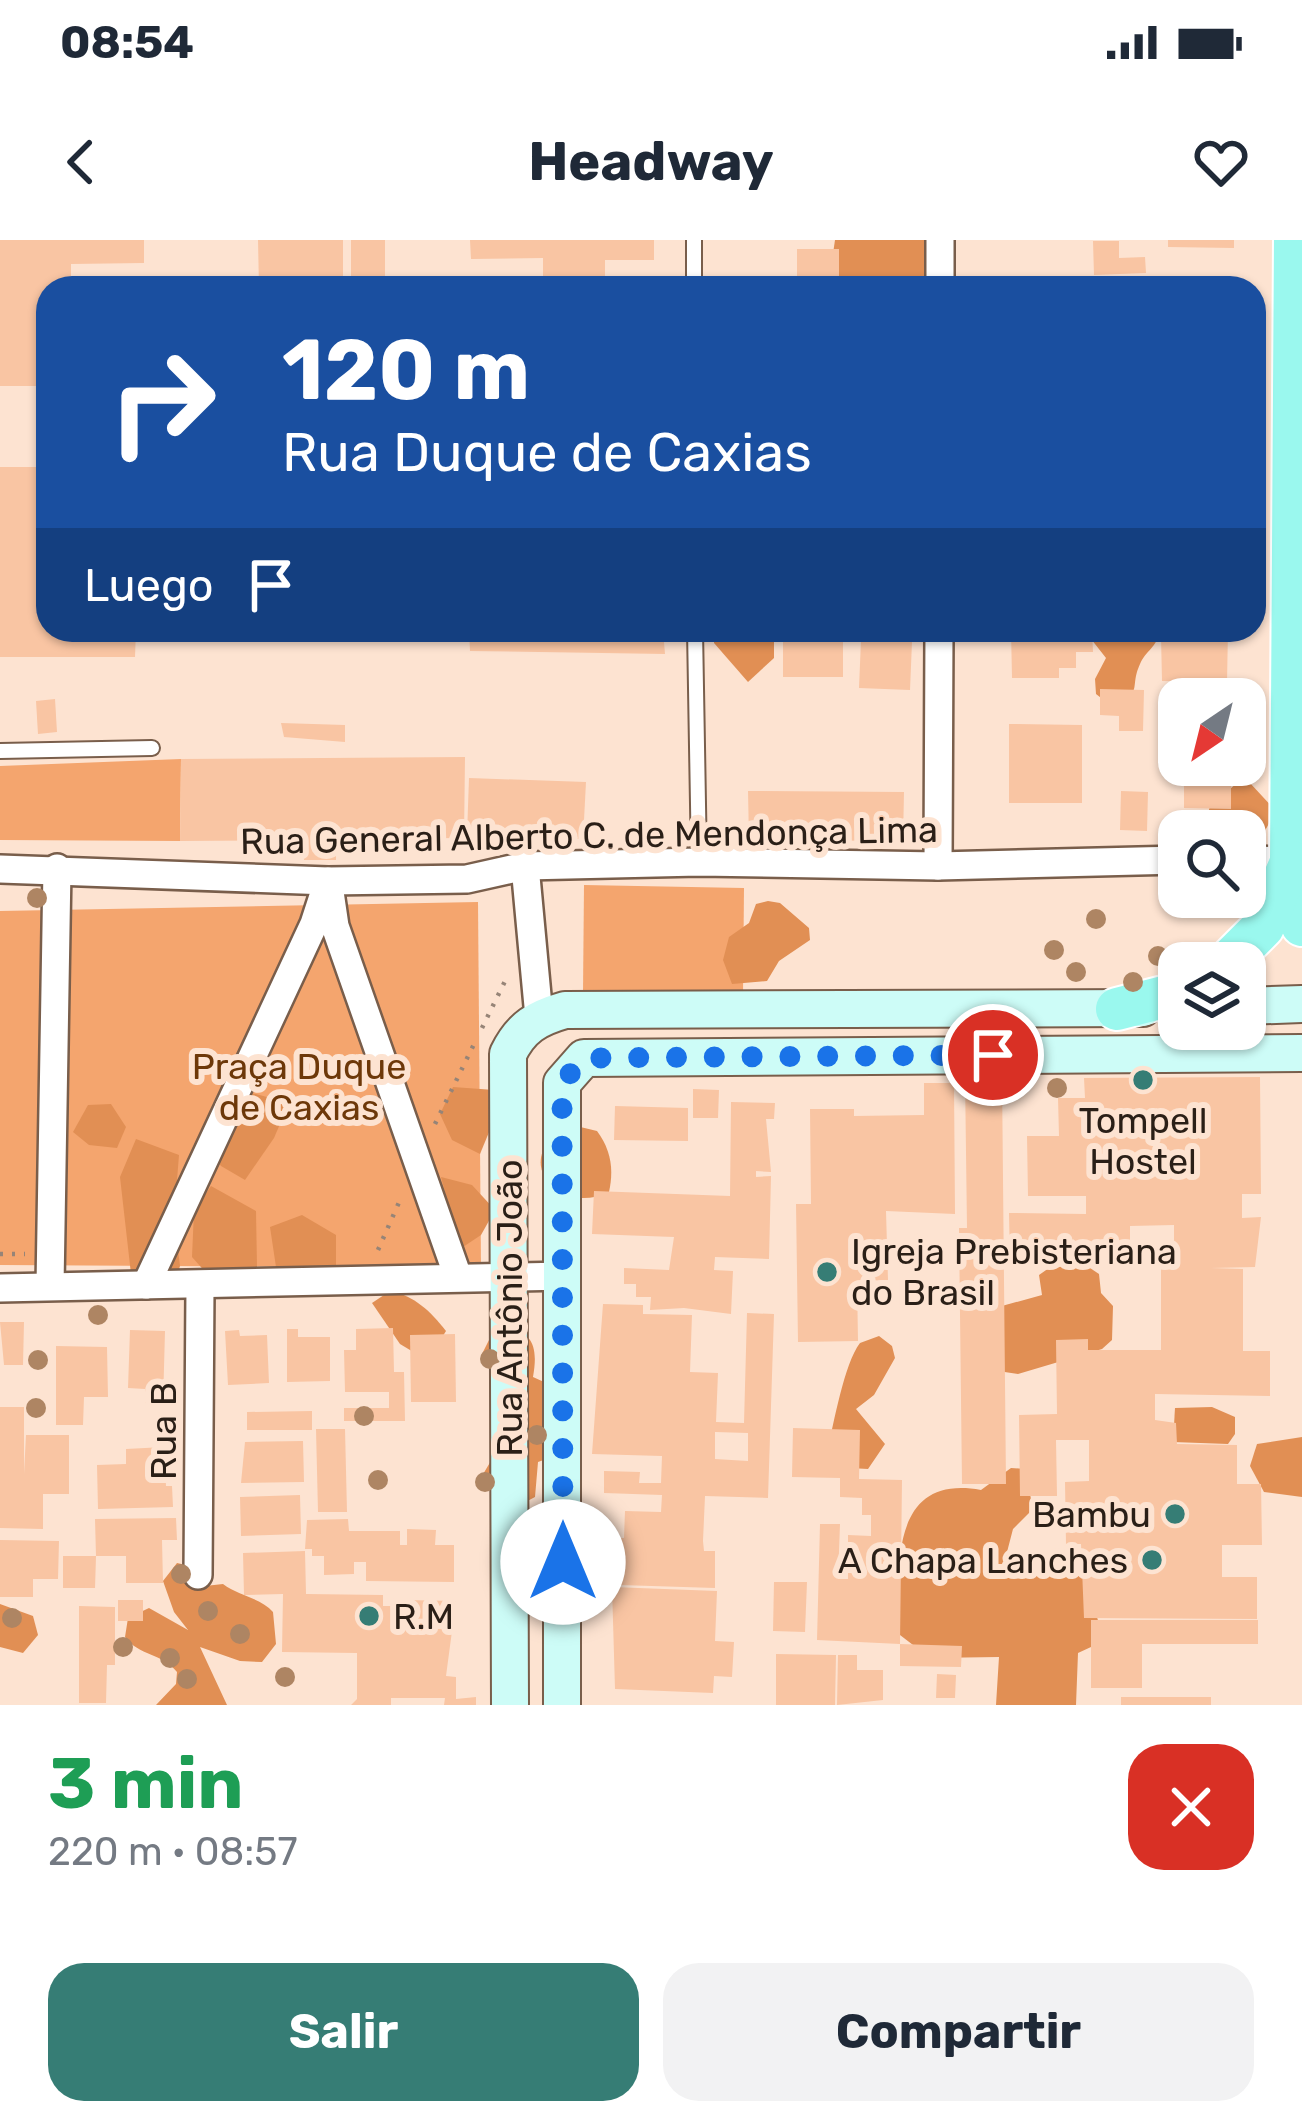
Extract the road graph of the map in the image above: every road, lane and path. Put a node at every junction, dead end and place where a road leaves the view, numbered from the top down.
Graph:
1 (694, 240) edge
2 (940, 240) edge
3 (1295, 240) edge
4 (694, 276) edge
5 (940, 276) edge
6 (695, 642) edge
7 (939, 642) edge
8 (152, 748) dead end
9 (0, 751) edge
10 (1266, 860) edge
11 (1158, 861) edge
12 (699, 862) junction
13 (1291, 862) junction
14 (526, 866) junction
15 (938, 866) junction
16 (57, 868) junction
17 (0, 869) edge
18 (328, 881) junction
19 (1302, 925) edge
20 (530, 930) junction
21 (1248, 942) edge
22 (1158, 998) edge
23 (1302, 1004) edge
24 (1266, 1005) edge
25 (1158, 1008) edge
26 (1117, 1009) junction
27 (539, 1017) junction
28 (1302, 1053) edge
29 (417, 1160) junction
30 (0, 1254) edge
31 (48, 1255) junction
32 (373, 1261) dead end
33 (458, 1276) junction
34 (565, 1276) junction
35 (509, 1278) junction
36 (146, 1285) junction
37 (50, 1286) junction
38 (200, 1287) junction
39 (0, 1288) edge
40 (198, 1575) dead end
41 (510, 1705) edge
42 (562, 1705) edge

1 - 4 lane
2 - 5 street
3 - 13 main road
6 - 12 lane
7 - 15 street
8 - 9 lane
10 - 13 street
11 - 15 street, Rua General Alberto C. de Mendonça Lima
12 - 14 street, Rua General Alberto C. de Mendonça Lima
12 - 15 street, Rua General Alberto C. de Mendonça Lima
13 - 19 main road
13 - 21 main road
14 - 18 street, Rua General Alberto C. de Mendonça Lima
14 - 20 street
16 - 17 street, Rua General Alberto C. de Mendonça Lima
16 - 18 street, Rua General Alberto C. de Mendonça Lima
16 - 31 street
18 - 29 street
18 - 36 street
20 - 27 street
20 - 29 path
22 - 26 main road
23 - 24 main road
25 - 26 main road
26 - 27 main road
27 - 35 main road, Rua Antônio João
28 - 34 main road, Rua Antônio João
29 - 32 path
29 - 33 street
30 - 31 path
31 - 37 street
33 - 35 street
33 - 38 street
34 - 35 street
34 - 42 main road, Rua Antônio João
35 - 41 main road, Rua Antônio João
36 - 37 street
36 - 38 street
37 - 39 street
38 - 40 street, Rua B

